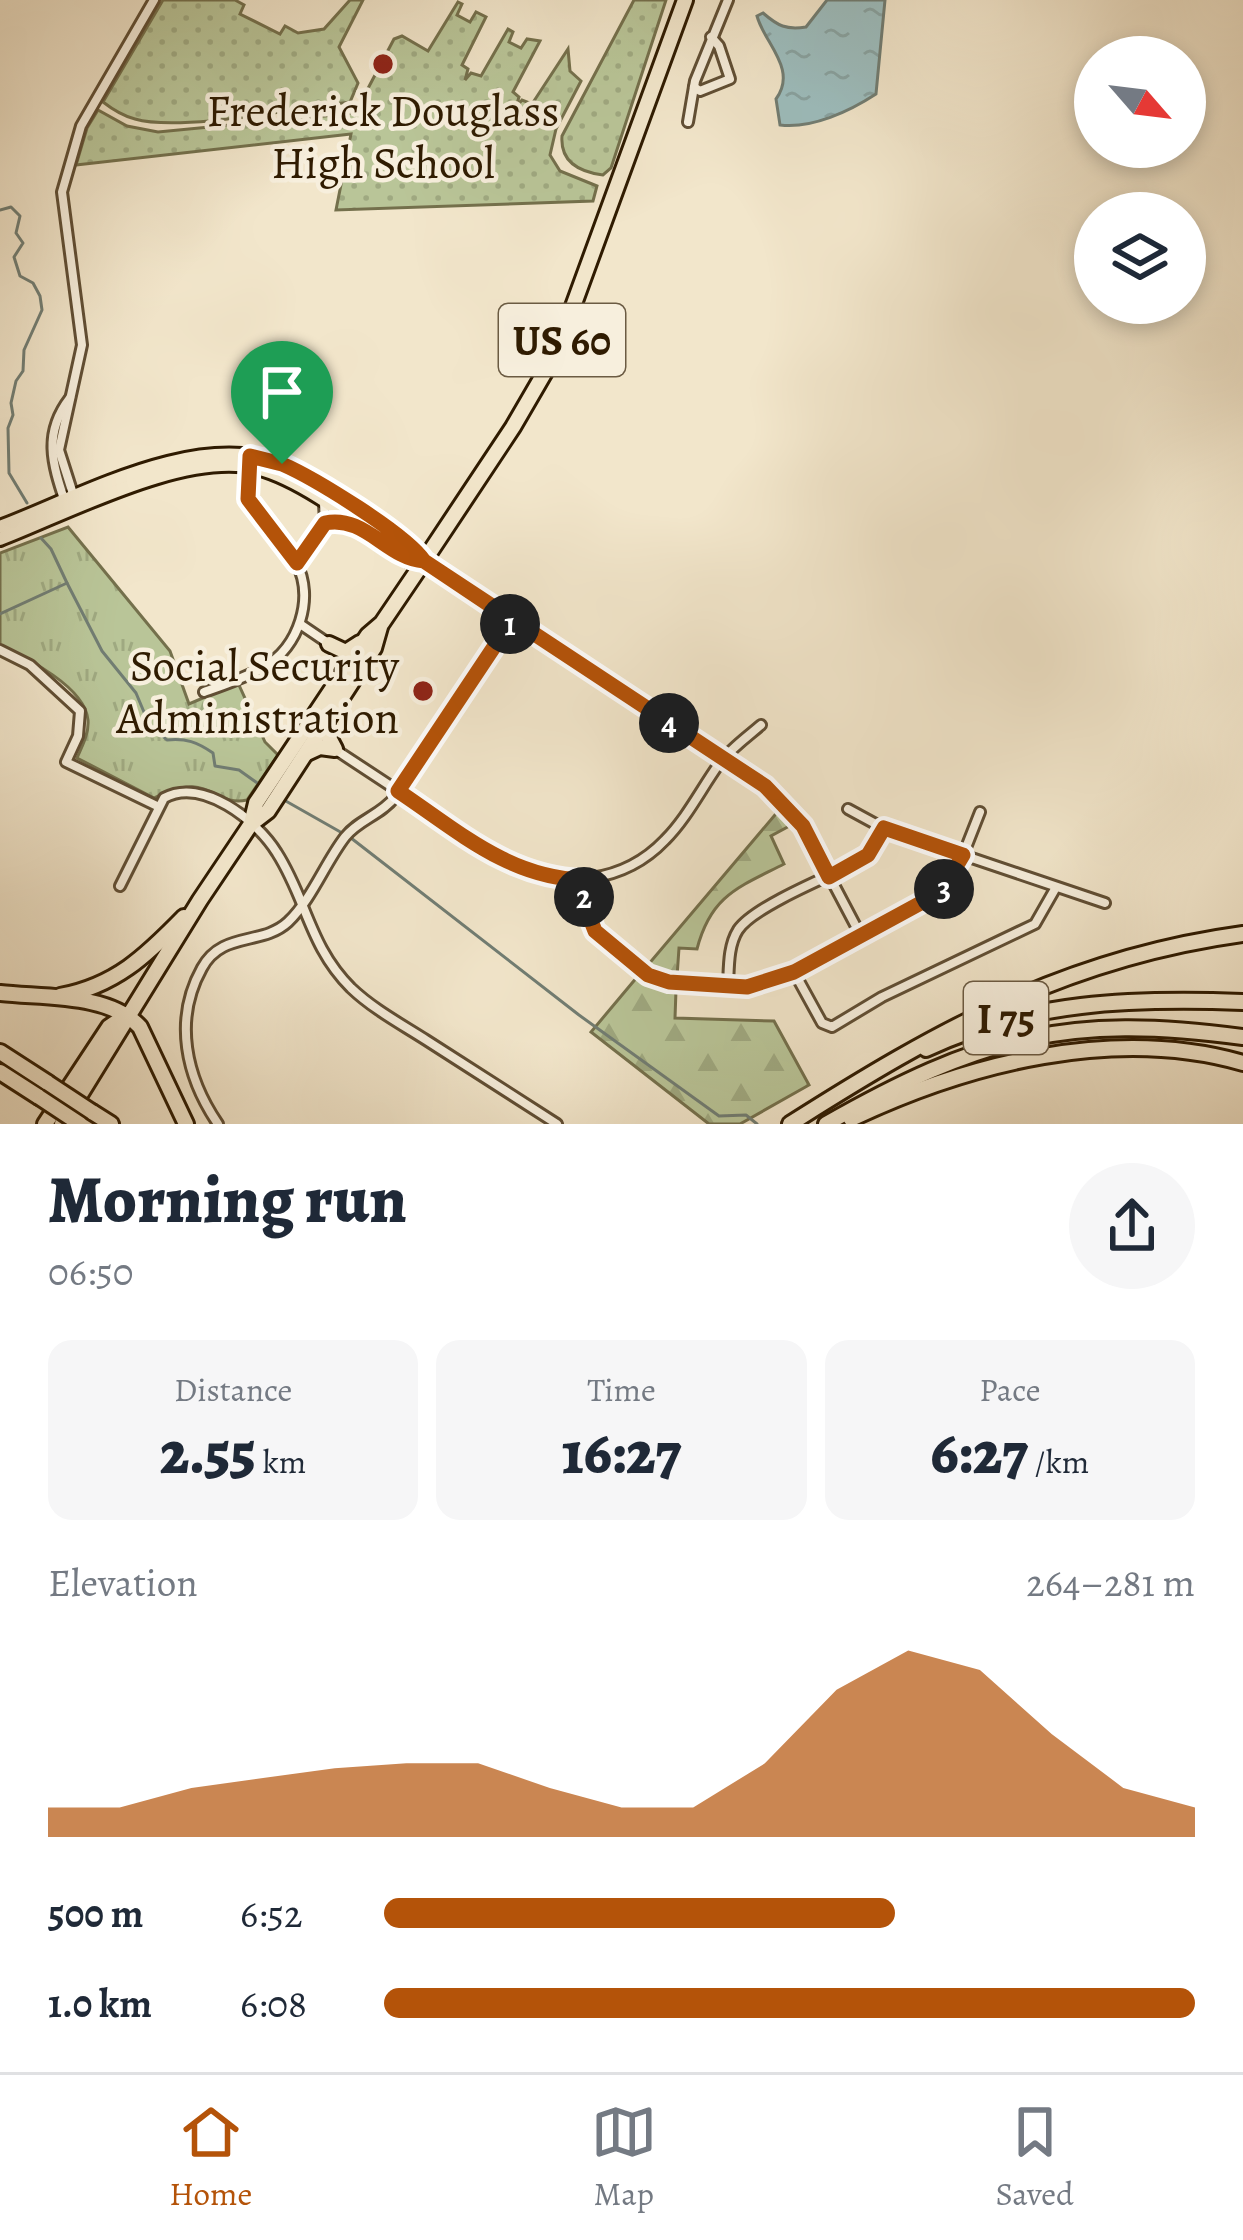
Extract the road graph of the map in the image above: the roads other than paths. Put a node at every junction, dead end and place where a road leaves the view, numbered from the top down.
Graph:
1 (154, 0) edge
2 (686, 0) edge
3 (728, 0) edge
4 (710, 37) junction
5 (694, 87) junction
6 (688, 122) dead end
7 (250, 461) junction
8 (323, 503) junction
9 (71, 504) junction
10 (352, 522) junction
11 (325, 523) junction
12 (0, 527) edge
13 (0, 539) edge
14 (424, 561) junction
15 (297, 563) junction
16 (512, 620) junction
17 (382, 622) junction
18 (299, 626) junction
19 (368, 635) junction
20 (328, 646) junction
21 (0, 650) edge
22 (338, 681) junction
23 (204, 692) dead end
24 (327, 719) junction
25 (761, 725) dead end
26 (335, 749) junction
27 (304, 755) junction
28 (722, 759) junction
29 (398, 791) junction
30 (157, 806) junction
31 (848, 808) dead end
32 (980, 812) dead end
33 (251, 824) junction
34 (884, 828) junction
35 (963, 855) junction
36 (829, 877) junction
37 (584, 880) junction
38 (121, 886) dead end
39 (1055, 889) junction
40 (200, 900) junction
41 (1105, 903) dead end
42 (300, 906) junction
43 (1243, 934) edge
44 (861, 936) junction
45 (794, 972) junction
46 (728, 986) junction
47 (0, 993) edge
48 (46, 999) junction
49 (1243, 1002) edge
50 (128, 1014) junction
51 (1243, 1036) edge
52 (0, 1052) edge
53 (1243, 1064) edge
54 (0, 1072) edge
55 (45, 1124) edge
56 (62, 1124) edge
57 (80, 1124) edge
58 (111, 1124) edge
59 (186, 1124) edge
60 (218, 1124) edge
61 (557, 1124) edge
62 (791, 1124) edge
63 (826, 1124) edge
64 (841, 1124) edge

1 - 9 street
2 - 14 highway, US 60
3 - 4 street
4 - 5 street
4 - 5 street
5 - 6 street
7 - 8 main road
7 - 9 main road
7 - 14 main road
7 - 15 street
8 - 10 main road
8 - 11 street
9 - 12 main road
9 - 13 main road
10 - 11 street
10 - 14 main road
11 - 15 street
14 - 16 street
14 - 17 highway, US 60
15 - 18 street
16 - 28 street
16 - 29 street
17 - 19 highway, US 60
17 - 24 highway, US 60
18 - 20 street
18 - 23 street
19 - 20 highway
19 - 22 highway, US 60
20 - 22 highway
21 - 30 street
22 - 33 highway, US 60
24 - 26 highway
24 - 27 highway, US 60
25 - 28 street
26 - 27 highway
26 - 29 street
27 - 33 highway, US 60
28 - 36 street
28 - 37 street
29 - 37 street
29 - 42 street
30 - 33 street
30 - 38 street
31 - 34 street
32 - 35 street
33 - 40 highway, US 60
33 - 42 street
34 - 35 street
34 - 36 street
35 - 39 street
35 - 44 street
36 - 44 street
36 - 46 street
37 - 46 street
39 - 41 street
39 - 45 street
40 - 48 highway
40 - 50 highway, US 60
42 - 60 street
42 - 61 street
43 - 62 highway
44 - 45 street
45 - 46 street
47 - 48 highway
48 - 50 highway
49 - 62 highway, I 75
50 - 55 highway, US 60
50 - 56 highway, US 60
50 - 59 highway
51 - 63 highway, I 75
52 - 58 highway, bridge
53 - 64 highway
54 - 57 highway, bridge

